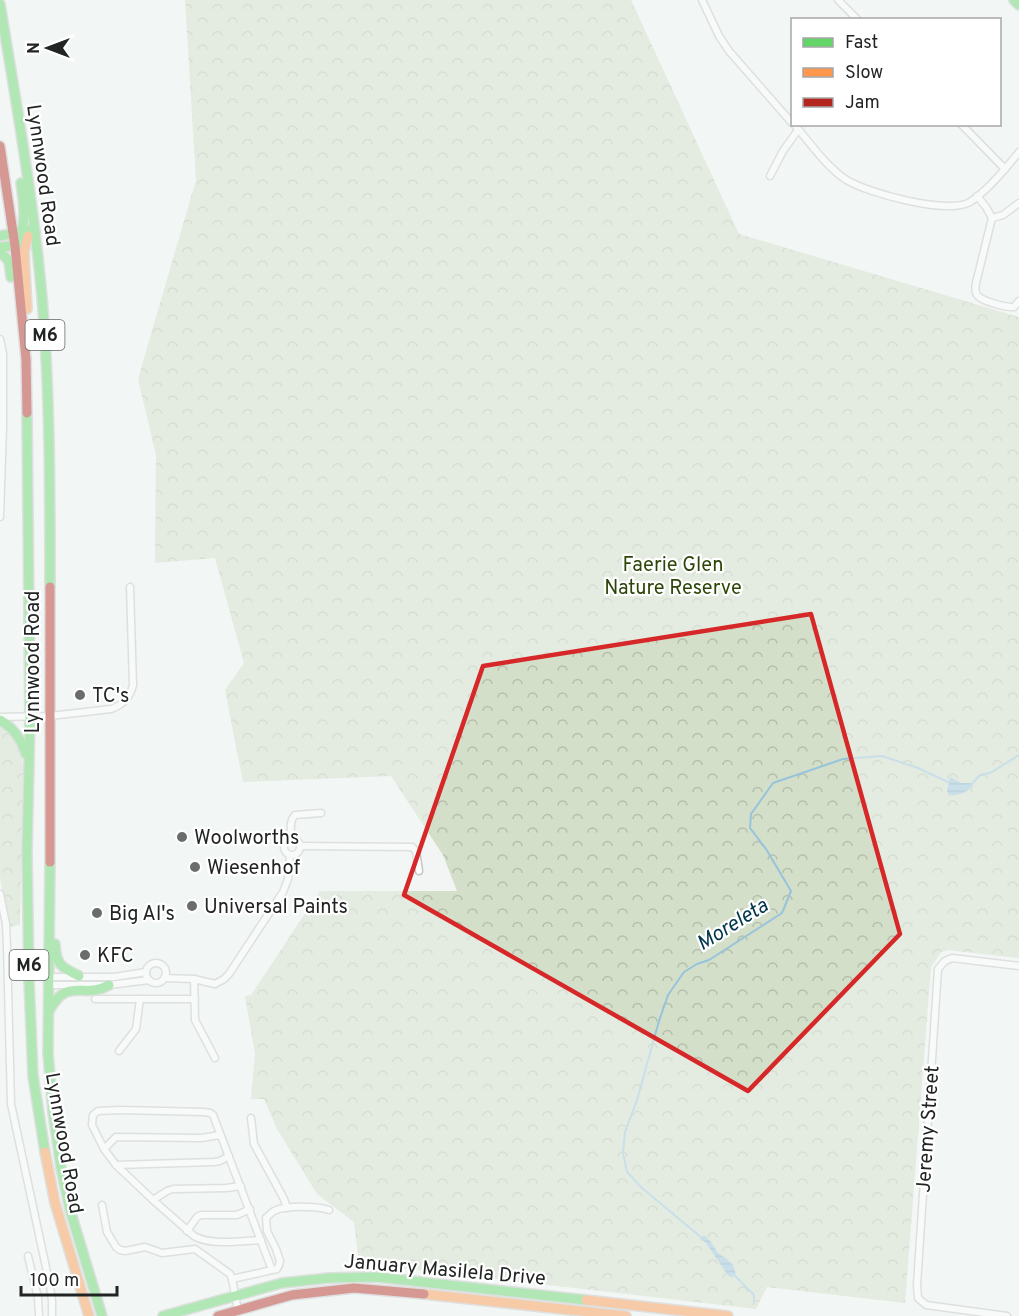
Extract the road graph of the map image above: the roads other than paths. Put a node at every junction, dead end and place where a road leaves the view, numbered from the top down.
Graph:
1 (702, 0) edge
2 (838, 0) edge
3 (1014, 0) edge
4 (0, 4) edge
5 (1019, 5) edge
6 (856, 18) edge
7 (12, 77) junction
8 (791, 121) edge
9 (795, 126) edge
10 (963, 126) edge
11 (0, 146) edge
12 (1019, 152) edge
13 (1005, 169) junction
14 (770, 176) dead end
15 (977, 196) junction
16 (1019, 203) edge
17 (992, 218) junction
18 (34, 229) junction
19 (24, 231) junction
20 (14, 234) junction
21 (0, 236) edge
22 (20, 245) junction
23 (36, 245) junction
24 (0, 247) edge
25 (0, 252) edge
26 (1019, 301) edge
27 (0, 339) edge
28 (28, 408) junction
29 (0, 501) edge
30 (0, 518) edge
31 (130, 587) dead end
32 (50, 716) junction
33 (30, 717) junction
34 (0, 718) edge
35 (29, 763) junction
36 (321, 813) dead end
37 (291, 839) junction
38 (300, 846) junction
39 (290, 855) junction
40 (419, 872) dead end
41 (49, 882) junction
42 (0, 894) edge
43 (3, 924) edge
44 (29, 962) junction
45 (1019, 966) edge
46 (164, 968) junction
47 (146, 972) junction
48 (79, 976) junction
49 (164, 978) junction
50 (182, 978) junction
51 (194, 979) junction
52 (149, 980) junction
53 (48, 981) junction
54 (38, 984) junction
55 (109, 985) junction
56 (95, 999) dead end
57 (140, 999) junction
58 (195, 999) junction
59 (49, 1011) junction
60 (119, 1050) dead end
61 (214, 1058) dead end
62 (39, 1116) junction
63 (251, 1118) dead end
64 (220, 1135) junction
65 (104, 1149) junction
66 (230, 1156) junction
67 (116, 1165) junction
68 (241, 1186) junction
69 (153, 1200) junction
70 (102, 1205) dead end
71 (286, 1208) junction
72 (250, 1209) junction
73 (329, 1210) dead end
74 (187, 1231) junction
75 (261, 1240) junction
76 (28, 1256) dead end
77 (272, 1270) junction
78 (91, 1280) junction
79 (232, 1280) junction
80 (235, 1297) junction
81 (238, 1310) junction
82 (39, 1316) edge
83 (52, 1316) edge
84 (89, 1316) edge
85 (102, 1316) edge
86 (108, 1316) edge
87 (163, 1316) edge
88 (218, 1316) edge
89 (626, 1316) edge
90 (728, 1316) edge
91 (1008, 1316) edge

1 - 8 street
2 - 6 street
3 - 5 main road
4 - 7 main road, Lynnwood Road / M6
7 - 18 main road, Lynnwood Road / M6
7 - 19 main road
9 - 14 street
9 - 15 street
10 - 13 street
11 - 20 main road, Lynnwood Road / M6
12 - 13 street
13 - 15 street
15 - 17 street
16 - 17 street
17 - 26 street
18 - 19 main road
18 - 22 main road
18 - 23 main road, Lynnwood Road / M6
19 - 20 main road
19 - 22 main road
20 - 21 main road
20 - 22 main road, Lynnwood Road / M6
22 - 23 main road
22 - 24 main road
22 - 28 main road, Lynnwood Road / M6
23 - 32 main road, Lynnwood Road / M6
25 - 28 main road
27 - 29 street
28 - 33 main road, Lynnwood Road / M6
29 - 30 street
31 - 32 street
32 - 33 street
32 - 41 main road, Lynnwood Road / M6
33 - 34 street
33 - 35 main road, Lynnwood Road / M6
34 - 35 main road
35 - 44 main road, Lynnwood Road / M6
36 - 37 street
37 - 38 street
37 - 39 street
38 - 39 street
38 - 40 street
39 - 51 street
41 - 48 main road
41 - 53 main road, Lynnwood Road / M6
42 - 43 street
43 - 83 street
44 - 54 main road
44 - 62 main road, Lynnwood Road / M6
45 - 91 street, Jeremy Street
46 - 47 street
46 - 49 street
46 - 50 street
47 - 48 street
47 - 52 street
48 - 53 street
49 - 50 street
49 - 52 street
50 - 51 street
51 - 58 street
52 - 55 street
53 - 54 main road
53 - 55 street
53 - 59 main road, Lynnwood Road / M6
54 - 62 main road
55 - 59 main road
56 - 57 street
57 - 58 street
57 - 60 street
58 - 61 street
59 - 78 main road, Lynnwood Road / M6
62 - 84 main road, Lynnwood Road / M6
63 - 71 street
64 - 65 street
64 - 65 street
64 - 66 street
65 - 67 street
66 - 67 street
66 - 68 street
67 - 69 street
68 - 69 street
68 - 72 street
69 - 74 street
70 - 79 street
71 - 73 street
71 - 77 street
72 - 74 street
72 - 75 street
74 - 75 street
75 - 77 street
76 - 82 street
77 - 79 street
78 - 85 main road, Lynnwood Road / M6
78 - 86 main road
79 - 80 street
80 - 81 street
80 - 87 main road, January Masilela Drive
80 - 90 main road, January Masilela Drive
81 - 88 main road, January Masilela Drive
81 - 89 main road, January Masilela Drive

